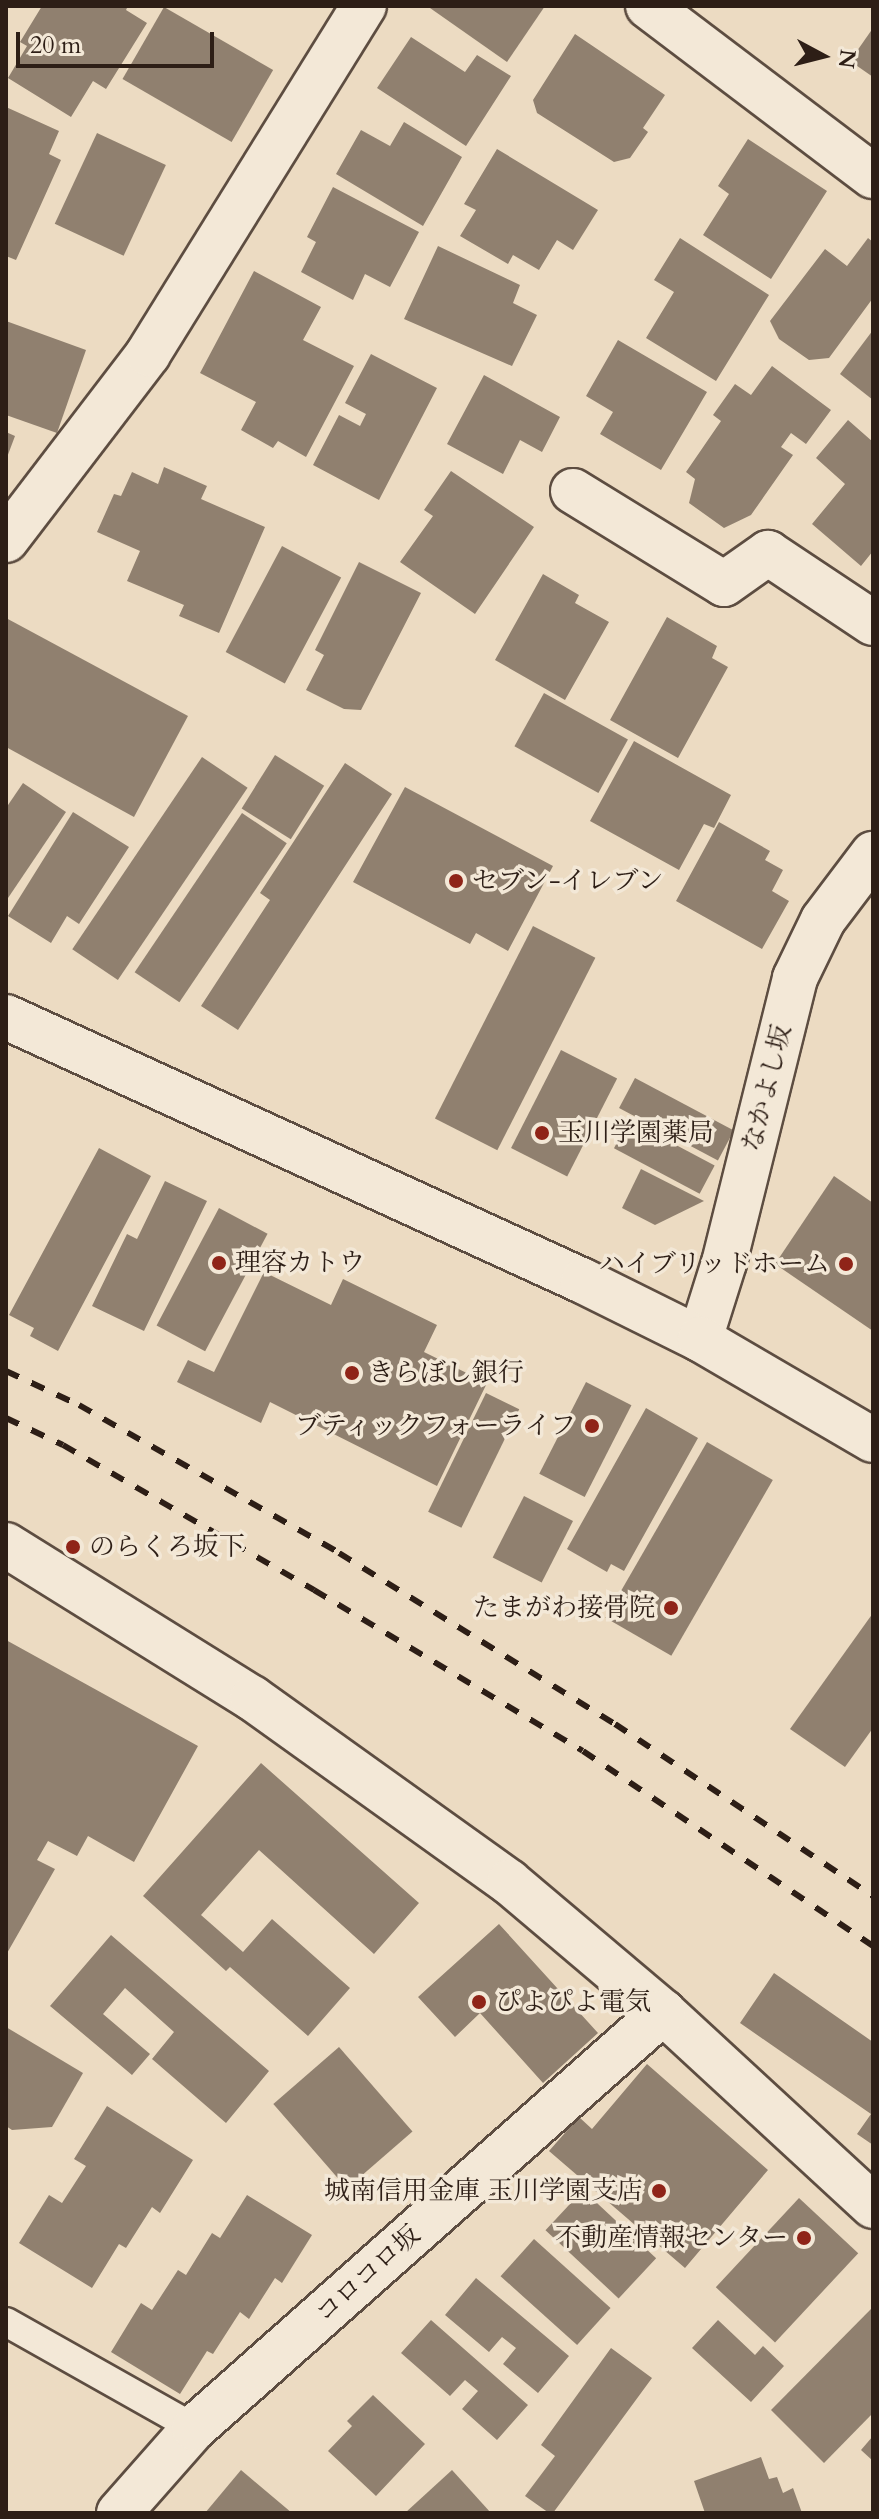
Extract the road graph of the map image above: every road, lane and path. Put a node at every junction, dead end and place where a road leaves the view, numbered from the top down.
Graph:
1 (364, 6) edge
2 (648, 6) edge
3 (873, 176) edge
4 (573, 491) dead end
5 (6, 540) edge
6 (873, 623) edge
7 (873, 854) edge
8 (6, 1017) edge
9 (700, 1339) junction
10 (873, 1440) edge
11 (6, 1545) edge
12 (663, 2012) junction
13 (873, 2206) edge
14 (6, 2322) edge
15 (194, 2428) junction
16 (119, 2513) edge

1 - 5 street
2 - 3 street
4 - 6 street
7 - 9 street, なかよし坂
8 - 9 street
9 - 10 street
11 - 12 street
12 - 13 street
12 - 15 street, コロコロ坂
14 - 15 lane
15 - 16 street, コロコロ坂

